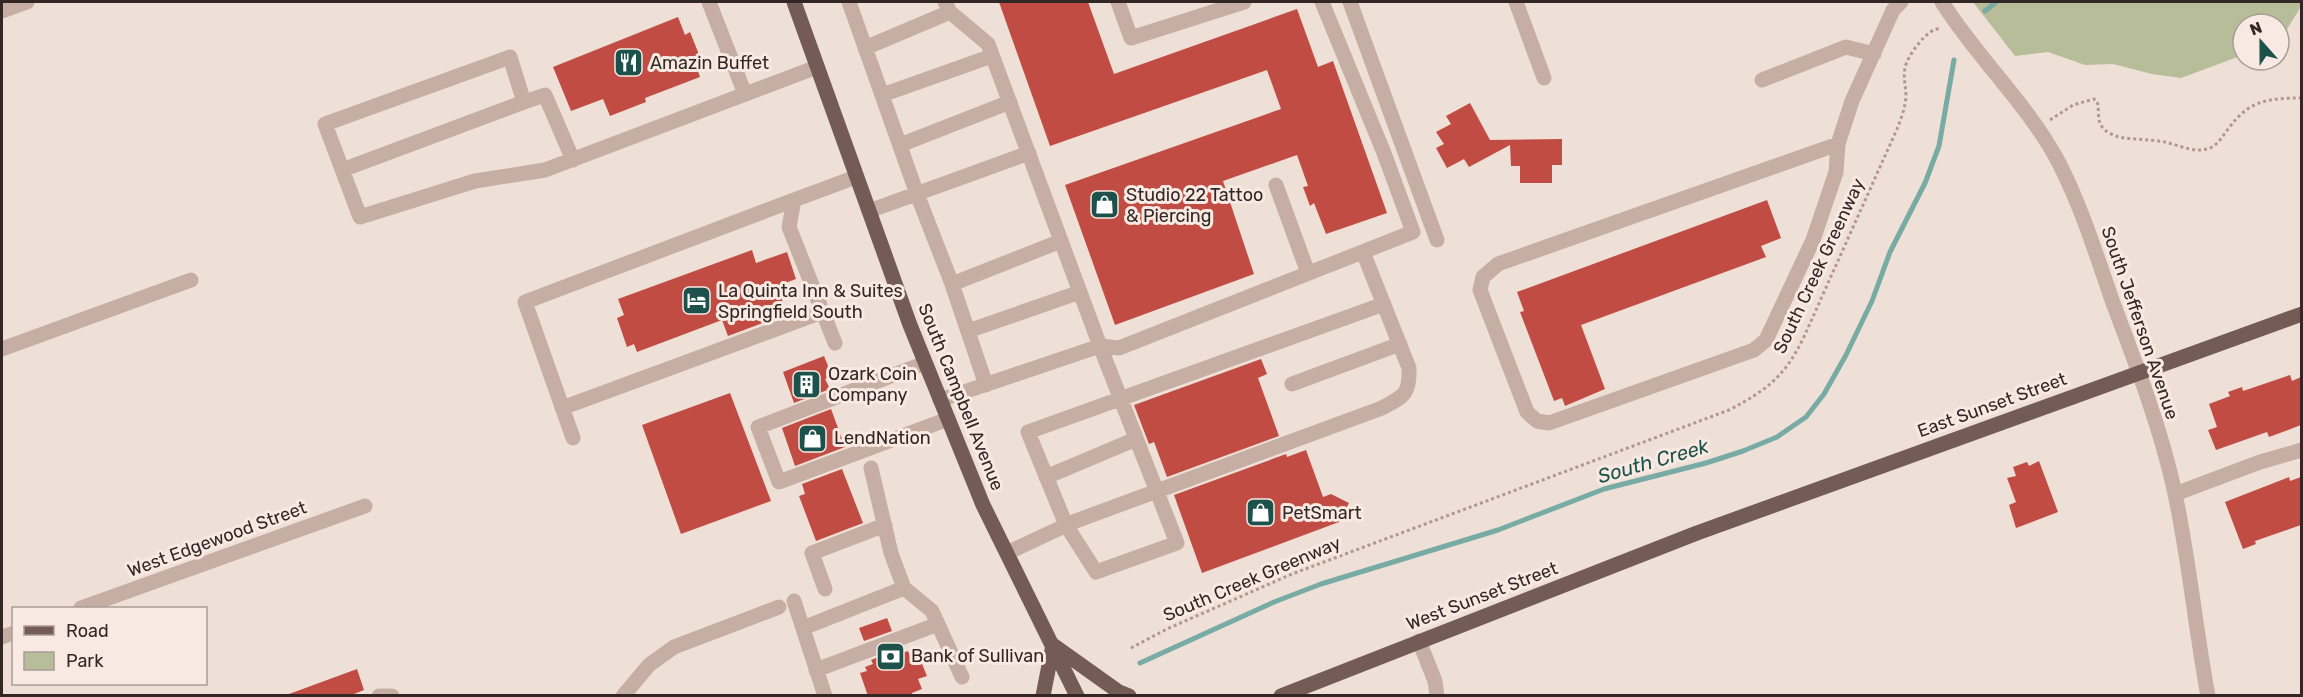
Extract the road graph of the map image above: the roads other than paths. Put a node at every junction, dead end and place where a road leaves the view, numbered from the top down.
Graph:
1 (27, 2) edge
2 (709, 2) edge
3 (794, 2) edge
4 (849, 2) edge
5 (1118, 2) edge
6 (1244, 2) edge
7 (1322, 2) edge
8 (1350, 2) edge
9 (1516, 2) edge
10 (1900, 2) edge
11 (1942, 2) edge
12 (947, 7) edge
13 (2, 11) edge
14 (865, 48) junction
15 (1874, 54) junction
16 (992, 56) junction
17 (817, 67) junction
18 (1544, 78) dead end
19 (1762, 80) dead end
20 (745, 94) junction
21 (882, 95) junction
22 (1385, 97) junction
23 (524, 102) junction
24 (1010, 102) junction
25 (1364, 105) junction
26 (1838, 144) junction
27 (900, 145) junction
28 (1029, 153) junction
29 (573, 160) junction
30 (342, 170) junction
31 (856, 177) junction
32 (1276, 185) dead end
33 (917, 194) junction
34 (794, 200) junction
35 (869, 211) junction
36 (1437, 240) dead end
37 (1061, 241) junction
38 (1363, 252) junction
39 (1308, 273) junction
40 (191, 280) dead end
41 (952, 284) junction
42 (1080, 292) junction
43 (1384, 304) junction
44 (822, 312) junction
45 (2301, 314) edge
46 (968, 331) junction
47 (835, 344) dead end
48 (1400, 344) junction
49 (1100, 346) junction
50 (2, 349) edge
51 (925, 363) junction
52 (2139, 372) junction
53 (1292, 384) dead end
54 (986, 385) junction
55 (1120, 399) junction
56 (940, 400) junction
57 (562, 408) junction
58 (948, 419) junction
59 (573, 438) dead end
60 (1136, 439) junction
61 (2301, 450) edge
62 (871, 468) dead end
63 (1046, 477) junction
64 (1157, 491) junction
65 (2175, 494) junction
66 (365, 506) dead end
67 (885, 525) junction
68 (1066, 525) junction
69 (1696, 533) joint
70 (1007, 553) junction
71 (904, 588) junction
72 (825, 589) dead end
73 (794, 601) dead end
74 (87, 607) edge
75 (779, 607) dead end
76 (938, 624) junction
77 (803, 628) junction
78 (1419, 641) junction
79 (1053, 645) junction
80 (816, 670) junction
81 (962, 677) dead end
82 (379, 696) edge
83 (392, 696) edge
84 (622, 696) edge
85 (825, 696) edge
86 (1043, 696) edge
87 (1077, 696) edge
88 (1129, 696) edge
89 (1281, 696) edge
90 (1437, 696) edge
91 (2208, 696) edge

1 - 13 street
2 - 20 street
3 - 17 main road, South Campbell Avenue
4 - 14 street
5 - 6 street
7 - 25 street
8 - 22 street
9 - 18 street
10 - 15 street
11 - 52 street, South Jefferson Avenue
12 - 14 street
12 - 16 street
14 - 21 street
15 - 19 street
15 - 26 street
16 - 21 street
16 - 24 street
17 - 20 street
17 - 31 main road, South Campbell Avenue
20 - 29 street
21 - 27 street
22 - 25 street
22 - 36 street
23 - 29 street
23 - 30 street
23 - 30 street
24 - 27 street
24 - 28 street
25 - 38 street
26 - 26 street
27 - 33 street
28 - 33 street
28 - 37 street
29 - 30 street
31 - 34 street
31 - 35 main road, South Campbell Avenue
32 - 39 street
33 - 35 street
33 - 41 street
34 - 44 street
34 - 57 street
35 - 51 main road, South Campbell Avenue
37 - 41 street
37 - 42 street
38 - 39 street
38 - 43 street
39 - 49 street
40 - 50 street
41 - 46 street
42 - 46 street
42 - 49 street
43 - 48 street
43 - 55 street
44 - 47 street
44 - 57 street
45 - 52 main road, East Sunset Street
46 - 54 street
48 - 53 street
48 - 64 street
49 - 54 street
49 - 55 street
51 - 56 main road, South Campbell Avenue
51 - 58 street
52 - 65 street, South Jefferson Avenue
52 - 69 main road, East Sunset Street
54 - 56 street
55 - 60 street
55 - 63 street
56 - 58 main road, South Campbell Avenue
57 - 59 street
58 - 70 main road, South Campbell Avenue
60 - 63 street
60 - 64 street
61 - 65 street
62 - 67 street
63 - 68 street
64 - 68 street
64 - 68 street
65 - 91 street, South Jefferson Avenue
66 - 74 street, West Edgewood Street
67 - 71 street
67 - 72 street
68 - 70 street
69 - 78 main road, West Sunset Street
70 - 79 main road, South Campbell Avenue
71 - 76 street
71 - 77 street
73 - 77 street
75 - 84 street
76 - 80 street
76 - 81 street
77 - 80 street
78 - 89 main road, West Sunset Street
78 - 90 street
79 - 86 main road
79 - 87 main road, South Campbell Avenue
79 - 88 main road
80 - 85 street
82 - 83 street

